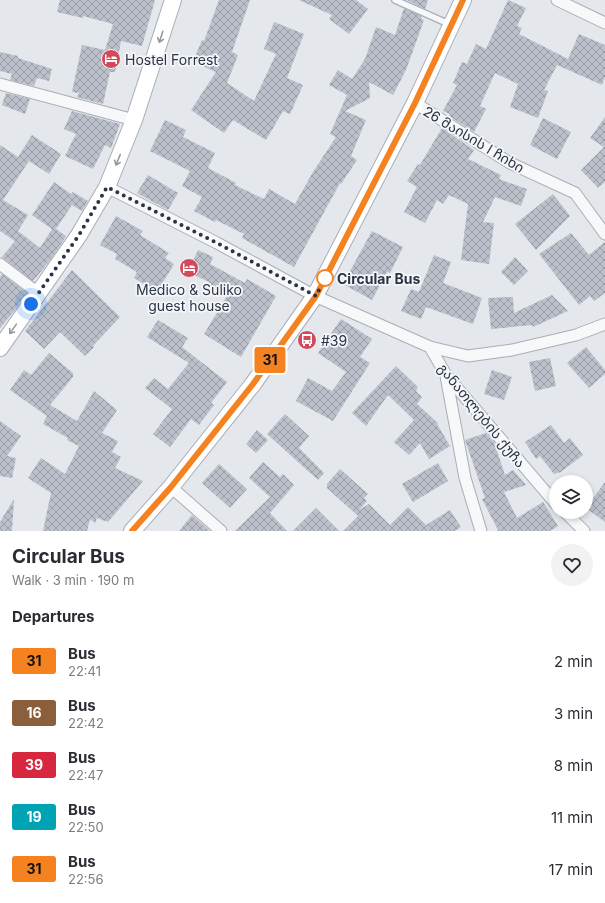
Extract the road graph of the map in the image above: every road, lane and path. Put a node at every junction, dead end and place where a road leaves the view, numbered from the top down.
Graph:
1 (173, 0) edge
2 (395, 0) edge
3 (463, 0) edge
4 (557, 0) edge
5 (605, 23) edge
6 (451, 25) junction
7 (0, 84) edge
8 (415, 103) junction
9 (134, 120) junction
10 (107, 187) junction
11 (605, 234) edge
12 (0, 264) edge
13 (38, 293) junction
14 (316, 296) junction
15 (605, 324) edge
16 (430, 347) junction
17 (0, 348) edge
18 (446, 375) junction
19 (171, 487) junction
20 (549, 496) edge
21 (572, 519) edge
22 (132, 531) edge
23 (220, 531) edge
24 (481, 531) edge
25 (584, 531) edge

1 -> 9 main road
2 - 6 lane
3 - 6 main road
4 - 5 street
6 - 8 main road
7 - 9 street
8 - 11 street, 26 მაისის I ჩიხი
8 - 14 main road
9 -> 10 main road
10 - 13 main road
10 - 14 street, განათლების ქუჩა
12 - 13 street
13 -> 17 main road
14 - 16 street, განათლების ქუჩა
14 - 19 main road
15 - 16 street
16 - 18 street, განათლების ქუჩა
18 - 20 street, განათლების ქუჩა
18 - 24 street
19 - 22 main road
19 - 23 street
21 - 25 street

